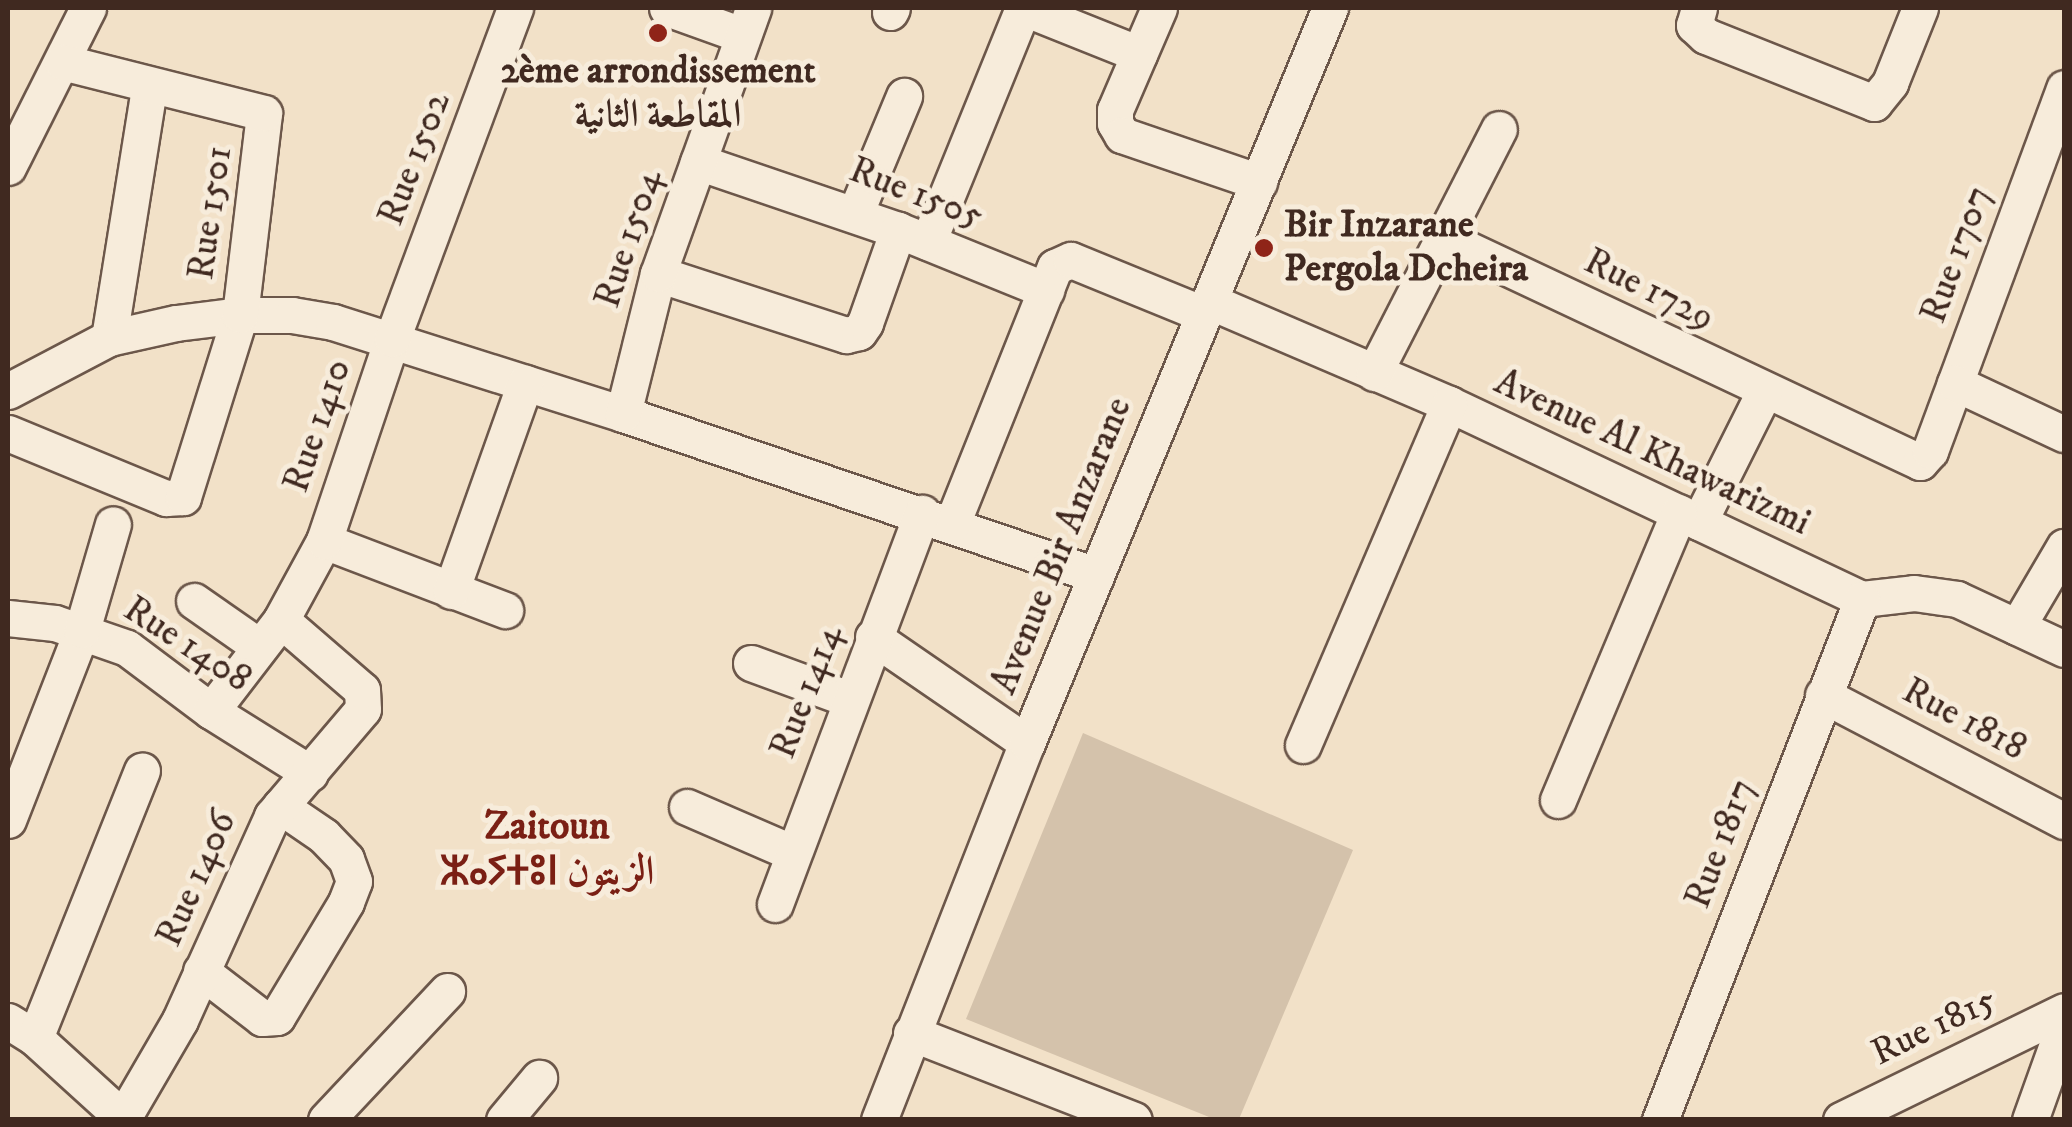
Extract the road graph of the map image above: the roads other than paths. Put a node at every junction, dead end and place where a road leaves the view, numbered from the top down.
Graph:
1 (88, 8) edge
2 (515, 8) edge
3 (668, 8) edge
4 (1024, 8) edge
5 (1158, 8) edge
6 (1330, 8) edge
7 (1699, 8) edge
8 (1920, 8) edge
9 (748, 21) edge
10 (1139, 54) junction
11 (62, 62) junction
12 (149, 87) junction
13 (2064, 88) edge
14 (904, 96) dead end
15 (1499, 129) dead end
16 (698, 162) junction
17 (8, 168) edge
18 (1259, 182) junction
19 (855, 214) junction
20 (913, 236) junction
21 (1444, 238) junction
22 (658, 274) junction
23 (1046, 290) junction
24 (1206, 307) junction
25 (240, 315) junction
26 (109, 338) junction
27 (392, 339) junction
28 (1374, 373) junction
29 (526, 383) junction
30 (1955, 383) junction
31 (8, 391) edge
32 (1764, 392) junction
33 (1448, 404) junction
34 (623, 414) junction
35 (8, 432) edge
36 (2064, 434) edge
37 (1930, 451) joint
38 (1689, 516) junction
39 (937, 518) junction
40 (113, 524) dead end
41 (324, 541) junction
42 (2064, 548) edge
43 (1096, 574) junction
44 (451, 591) junction
45 (1862, 599) junction
46 (194, 601) dead end
47 (505, 610) dead end
48 (8, 618) edge
49 (2017, 626) junction
50 (82, 630) junction
51 (270, 633) junction
52 (874, 638) junction
53 (2063, 646) edge
54 (750, 663) dead end
55 (1823, 695) junction
56 (849, 700) junction
57 (212, 711) junction
58 (1028, 743) junction
59 (1302, 745) dead end
60 (142, 771) dead end
61 (310, 773) junction
62 (1558, 800) dead end
63 (280, 806) junction
64 (687, 807) dead end
65 (8, 820) edge
66 (2064, 821) edge
67 (792, 852) junction
68 (775, 904) dead end
69 (202, 971) junction
70 (448, 991) dead end
71 (2064, 1012) edge
72 (2064, 1024) edge
73 (21, 1030) edge
74 (911, 1033) junction
75 (540, 1078) dead end
76 (510, 1118) edge
77 (124, 1119) edge
78 (326, 1120) edge
79 (879, 1120) edge
80 (1134, 1120) edge
81 (1660, 1120) edge
82 (1841, 1120) edge
83 (2030, 1120) edge

1 - 11 street
2 - 27 street, Rue 1502
3 - 9 street, Rue 1504
4 - 10 street
4 - 20 street
5 - 10 street
6 - 18 street, Avenue Bir Anzarane
7 - 8 street
9 - 16 street, Rue 1504
10 - 18 street
11 - 12 street
11 - 17 street
12 - 25 street, Rue 1501
12 - 26 street
13 - 30 street, Rue 1707
14 - 19 street
15 - 21 street
16 - 19 street, Rue 1505
16 - 22 street, Rue 1504
18 - 24 street, Avenue Bir Anzarane
19 - 20 street, Rue 1505
20 - 22 street
20 - 23 street, Rue 1505
21 - 28 street
21 - 32 street, Rue 1729
22 - 34 street, Rue 1504
23 - 24 street
23 - 39 street
24 - 28 street, Avenue Al Khawarizmi
24 - 43 street, Avenue Bir Anzarane
25 - 26 street
25 - 27 street
25 - 35 street, Rue 1501
26 - 31 street
27 - 29 street
27 - 41 street, Rue 1410
28 - 33 street, Avenue Al Khawarizmi
29 - 34 street
29 - 44 street
30 - 36 street
30 - 37 street, Rue 1707
32 - 37 street, Rue 1729
32 - 38 street
33 - 38 street, Avenue Al Khawarizmi
33 - 59 street
34 - 39 street
38 - 45 street, Avenue Al Khawarizmi
38 - 62 street
39 - 43 street
39 - 52 street, Rue 1414
40 - 50 street
41 - 44 street
41 - 51 street, Rue 1410
42 - 49 street
43 - 58 street, Avenue Bir Anzarane
44 - 47 street
45 - 49 street
45 - 55 street, Rue 1817
46 - 51 street
48 - 50 street, Rue 1408
49 - 53 street
50 - 57 street, Rue 1408
50 - 65 street
51 - 57 street, Rue 1410
51 - 61 street, Rue 1406
52 - 56 street, Rue 1414
52 - 58 street
54 - 56 street
55 - 66 street, Rue 1818
55 - 81 street, Rue 1817
56 - 67 street, Rue 1414
57 - 61 street, Rue 1408
58 - 74 street, Avenue Bir Anzarane
60 - 73 street
61 - 63 street, Rue 1406
63 - 69 street, Rue 1406
63 - 69 street
64 - 67 street
67 - 68 street, Rue 1414
69 - 77 street, Rue 1406
70 - 78 street
71 - 82 street, Rue 1815
72 - 83 street
73 - 77 street
74 - 79 street, Avenue Bir Anzarane
74 - 80 street
75 - 76 street

